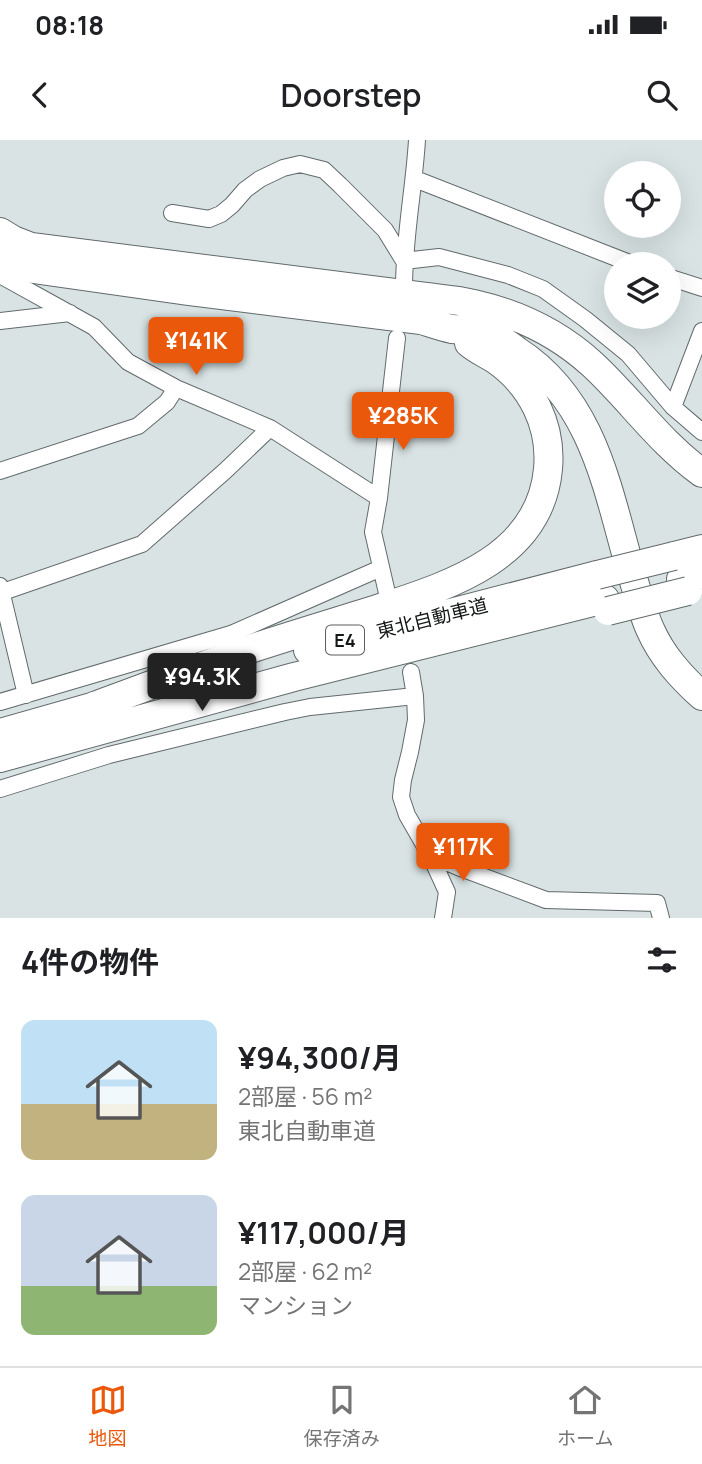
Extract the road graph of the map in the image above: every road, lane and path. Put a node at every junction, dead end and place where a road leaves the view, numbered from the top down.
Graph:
1 (417, 140) edge
2 (415, 179) junction
3 (172, 213) dead end
4 (0, 232) edge
5 (604, 253) edge
6 (0, 255) edge
7 (404, 261) junction
8 (0, 275) edge
9 (681, 281) edge
10 (404, 287) dead end
11 (702, 288) edge
12 (474, 304) junction
13 (69, 313) junction
14 (0, 321) edge
15 (451, 329) junction
16 (702, 331) edge
17 (397, 338) dead end
18 (176, 388) junction
19 (673, 407) junction
20 (271, 428) junction
21 (702, 432) edge
22 (0, 471) edge
23 (702, 473) edge
24 (379, 498) junction
25 (702, 549) edge
26 (381, 568) junction
27 (689, 578) edge
28 (0, 586) edge
29 (0, 593) edge
30 (387, 593) dead end
31 (603, 595) junction
32 (412, 659) junction
33 (702, 675) edge
34 (26, 695) junction
35 (415, 696) junction
36 (702, 696) edge
37 (0, 702) edge
38 (94, 706) junction
39 (0, 733) edge
40 (0, 758) edge
41 (0, 789) edge
42 (430, 855) junction
43 (443, 918) edge
44 (661, 918) edge

1 - 2 street
2 - 5 street
2 - 7 street
3 - 7 street
4 - 12 highway
6 - 15 highway
7 - 10 street
7 - 19 street
8 - 13 street
9 - 11 street
12 - 23 highway
12 - 33 highway
13 - 14 street
13 - 18 street
15 - 36 highway
15 - 38 highway
16 - 19 street
17 - 24 street
18 - 20 street
18 - 22 street
19 - 21 street
20 - 24 street
20 - 29 street
24 - 26 street
25 - 27 highway, 東北自動車道 / E4
26 - 30 street
26 - 34 street
27 - 31 highway, bridge
27 - 31 highway, 東北自動車道 / E4, bridge
28 - 29 street
29 - 34 street
31 - 32 highway, 東北自動車道
31 - 38 highway, 東北自動車道 / E4
32 - 35 street
32 - 40 highway, 東北自動車道 / E4
34 - 37 street
35 - 41 street
35 - 42 street
38 - 39 highway, 東北自動車道 / E4
42 - 43 street
42 - 44 street

